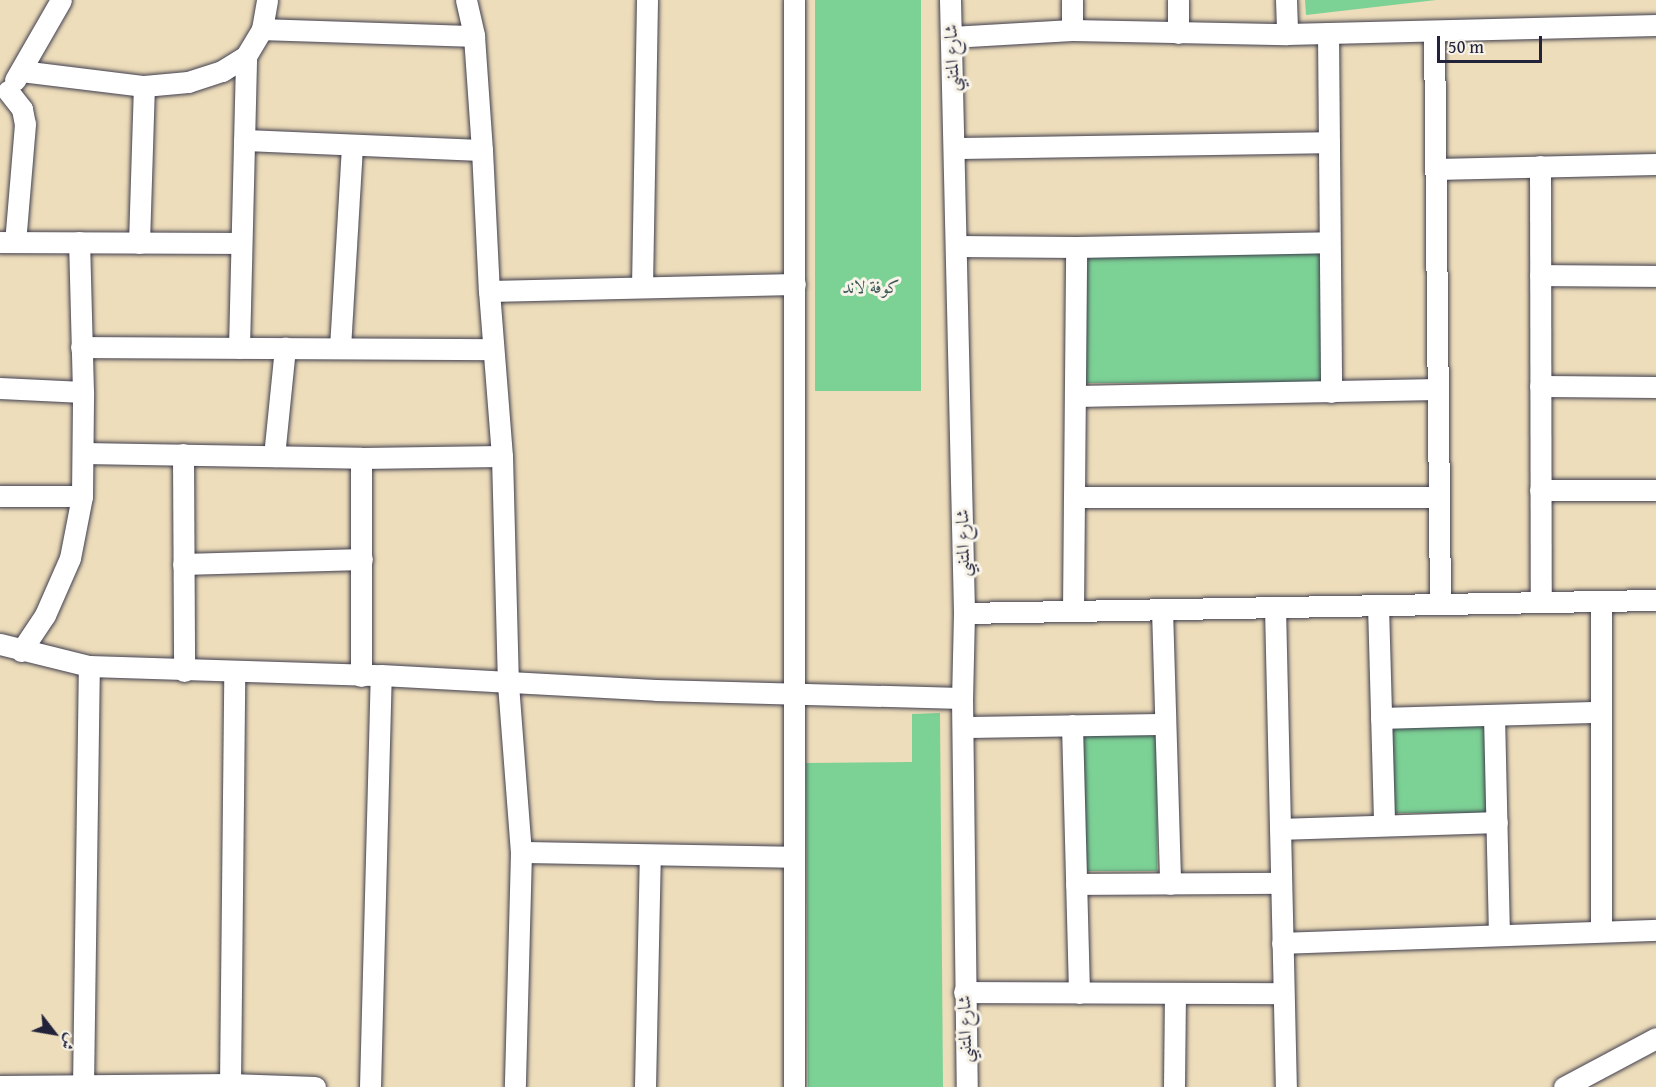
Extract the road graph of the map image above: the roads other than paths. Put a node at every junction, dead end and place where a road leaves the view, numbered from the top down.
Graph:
1 (61, 0) edge
2 (267, 0) edge
3 (466, 0) edge
4 (646, 0) edge
5 (794, 0) edge
6 (950, 0) edge
7 (1072, 0) edge
8 (1178, 0) edge
9 (1286, 0) edge
10 (1656, 25) edge
11 (262, 29) junction
12 (1072, 30) junction
13 (1434, 31) junction
14 (1178, 33) junction
15 (1328, 33) junction
16 (1287, 34) junction
17 (474, 36) junction
18 (951, 38) junction
19 (246, 56) junction
20 (21, 71) junction
21 (144, 86) junction
22 (4, 94) edge
23 (244, 140) junction
24 (1329, 142) junction
25 (352, 145) junction
26 (955, 148) junction
27 (483, 150) junction
28 (1656, 164) edge
29 (1540, 166) junction
30 (1435, 169) junction
31 (8, 242) edge
32 (79, 242) junction
33 (1329, 242) junction
34 (139, 243) junction
35 (241, 243) junction
36 (957, 246) junction
37 (1076, 247) junction
38 (1540, 275) junction
39 (1656, 276) edge
40 (795, 284) junction
41 (642, 287) junction
42 (489, 291) junction
43 (81, 348) junction
44 (239, 348) junction
45 (285, 348) junction
46 (340, 348) junction
47 (493, 349) junction
48 (1540, 386) junction
49 (1656, 387) edge
50 (0, 388) edge
51 (1438, 389) junction
52 (83, 392) junction
53 (1331, 392) junction
54 (1075, 396) junction
55 (83, 453) junction
56 (183, 454) junction
57 (274, 456) junction
58 (502, 456) junction
59 (361, 458) junction
60 (1540, 490) junction
61 (1656, 490) edge
62 (0, 495) edge
63 (82, 496) junction
64 (1074, 497) junction
65 (1439, 497) junction
66 (362, 559) junction
67 (183, 564) junction
68 (1656, 600) edge
69 (1601, 601) junction
70 (1541, 602) junction
71 (1440, 604) junction
72 (1378, 605) junction
73 (1275, 607) junction
74 (1162, 609) junction
75 (1073, 611) junction
76 (964, 613) junction
77 (0, 644) edge
78 (21, 651) junction
79 (89, 666) junction
80 (184, 671) junction
81 (234, 671) junction
82 (371, 676) junction
83 (508, 684) junction
84 (793, 694) junction
85 (962, 698) junction
86 (1600, 712) junction
87 (1494, 715) junction
88 (1381, 718) junction
89 (1165, 724) junction
90 (1072, 725) junction
91 (963, 727) junction
92 (1497, 822) junction
93 (1384, 825) junction
94 (1280, 829) junction
95 (521, 852) junction
96 (650, 855) junction
97 (794, 857) junction
98 (1076, 884) junction
99 (1170, 884) junction
100 (1281, 884) junction
101 (1656, 930) edge
102 (1601, 931) junction
103 (1499, 933) junction
104 (1282, 943) junction
105 (964, 992) junction
106 (1079, 993) junction
107 (1175, 993) junction
108 (1283, 993) junction
109 (1656, 1038) edge
110 (230, 1084) junction
111 (0, 1086) edge
112 (83, 1086) edge
113 (315, 1087) edge
114 (370, 1087) edge
115 (515, 1087) edge
116 (645, 1087) edge
117 (794, 1087) edge
118 (967, 1087) edge
119 (1174, 1087) edge
120 (1286, 1087) edge
121 (1564, 1087) edge

1 - 20 street
2 - 11 street
3 - 17 street
4 - 41 street
5 - 40 street
6 - 18 street, شارع المتنبي
7 - 12 street
8 - 14 street
9 - 16 street
10 - 13 street
11 - 17 street
11 - 19 street
12 - 14 street
12 - 18 street
13 - 15 street
13 - 30 street
14 - 16 street
15 - 16 street
15 - 24 street
17 - 27 street
18 - 26 street, شارع المتنبي
19 - 21 street
19 - 23 street
20 - 21 street
20 - 22 street
21 - 34 street
22 - 31 street
23 - 25 street
23 - 35 street
24 - 26 street
24 - 33 street
25 - 27 street
25 - 46 street
26 - 36 street, شارع المتنبي
27 - 42 street
28 - 29 street
29 - 30 street
29 - 38 street
30 - 51 street
31 - 32 street
32 - 34 street
32 - 43 street
33 - 37 street
33 - 53 street
34 - 35 street
35 - 44 street
36 - 37 street
36 - 76 street, شارع المتنبي
37 - 54 street
38 - 39 street
38 - 48 street
40 - 41 street
40 - 84 street
41 - 42 street
42 - 47 street
43 - 44 street
43 - 52 street
44 - 45 street
45 - 46 street
45 - 57 street
46 - 47 street
47 - 58 street
48 - 49 street
48 - 60 street
50 - 52 street
51 - 53 street
51 - 65 street
52 - 55 street
53 - 54 street
54 - 64 street
55 - 56 street
55 - 63 street
56 - 57 street
56 - 67 street
57 - 59 street
58 - 59 street
58 - 83 street
59 - 66 street
60 - 61 street
60 - 70 street
62 - 63 street
63 - 78 street
64 - 65 street
64 - 75 street
65 - 71 street
66 - 67 street
66 - 82 street
67 - 80 street
68 - 69 street
69 - 70 street
69 - 86 street
70 - 71 street
71 - 72 street
72 - 73 street
72 - 88 street
73 - 74 street
73 - 94 street
74 - 75 street
74 - 89 street
75 - 76 street
76 - 85 street, شارع المتنبي
77 - 78 street
78 - 79 street
79 - 80 street
79 - 112 street
80 - 81 street
81 - 82 street
81 - 110 street
82 - 83 street
82 - 114 street
83 - 84 street
83 - 95 street
84 - 85 street
84 - 97 street
85 - 91 street, شارع المتنبي
86 - 87 street
86 - 102 street
87 - 88 street
87 - 92 street
88 - 93 street
89 - 90 street
89 - 99 street
90 - 91 street
90 - 98 street
91 - 105 street, شارع المتنبي
92 - 93 street
92 - 103 street
93 - 94 street
94 - 100 street
95 - 96 street
95 - 115 street
96 - 97 street
96 - 116 street
97 - 117 street
98 - 99 street
98 - 106 street
99 - 100 street
100 - 104 street
101 - 102 street
102 - 103 street
103 - 104 street
104 - 108 street
105 - 106 street
105 - 118 street, شارع المتنبي
106 - 107 street
107 - 108 street
107 - 119 street
108 - 120 street
109 - 121 street
110 - 112 street
110 - 113 street
111 - 112 street

